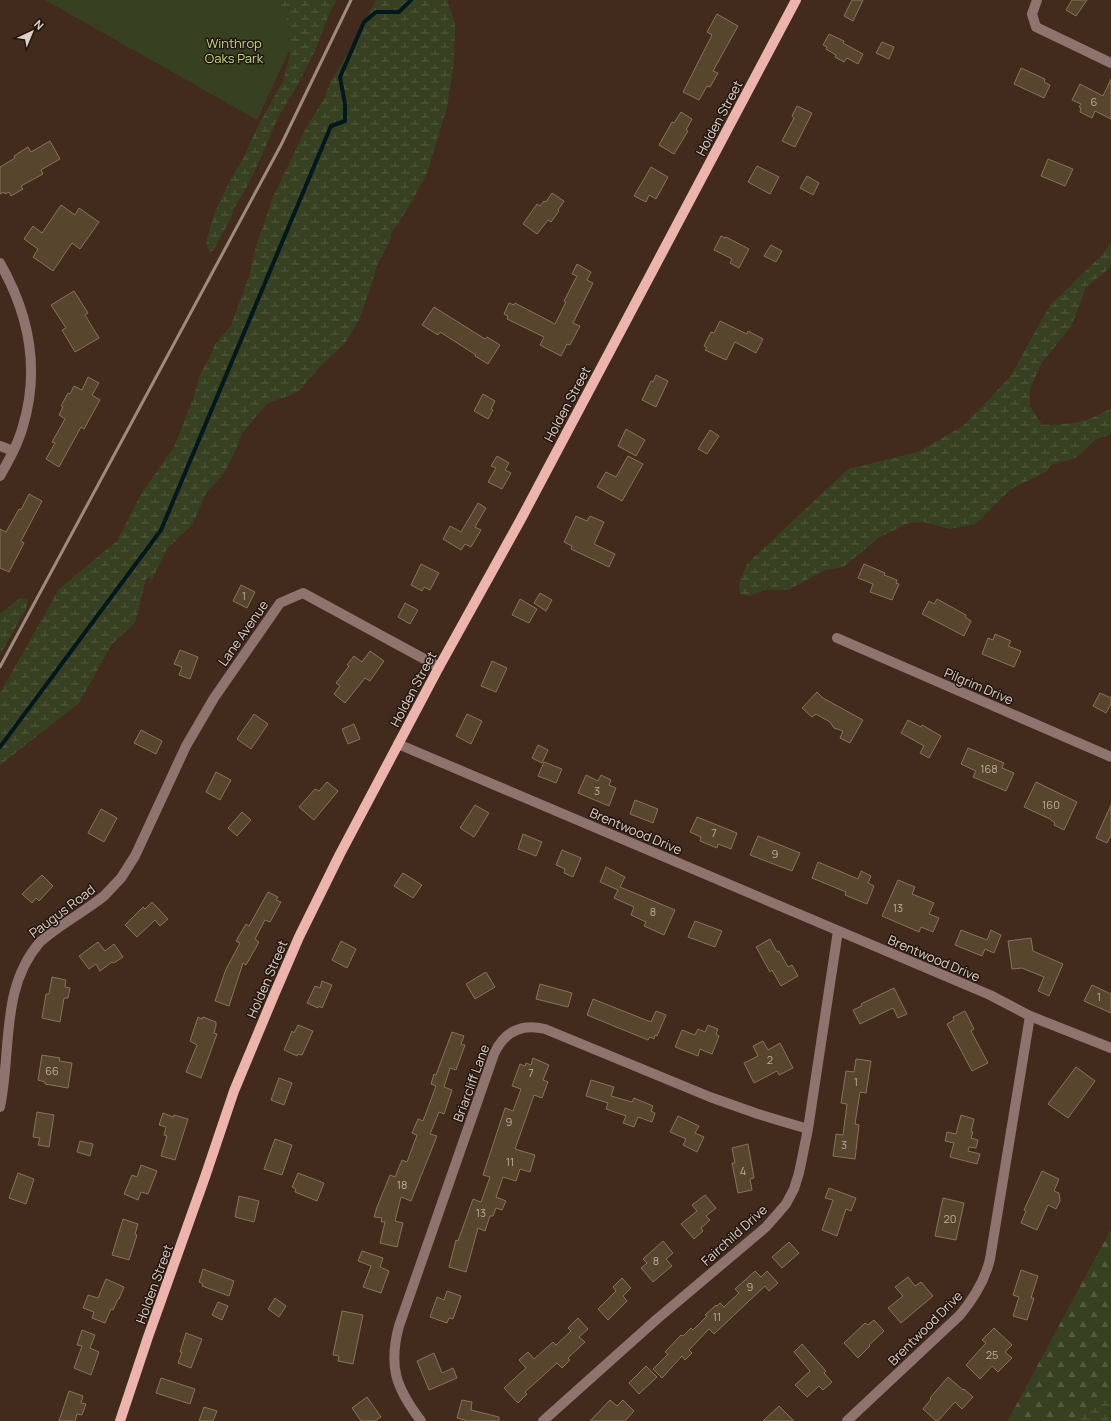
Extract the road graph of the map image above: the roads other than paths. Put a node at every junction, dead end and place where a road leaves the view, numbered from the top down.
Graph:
1 (796, 0) edge
2 (1037, 0) edge
3 (1111, 63) edge
4 (0, 263) edge
5 (0, 446) edge
6 (13, 451) junction
7 (0, 476) edge
8 (837, 638) dead end
9 (439, 667) junction
10 (398, 744) junction
11 (1111, 757) edge
12 (154, 815) joint
13 (838, 931) junction
14 (1030, 1016) junction
15 (1111, 1048) edge
16 (0, 1107) edge
17 (808, 1129) junction
18 (120, 1421) edge
19 (421, 1421) edge
20 (543, 1421) edge
21 (847, 1421) edge

1 - 9 main road, Holden Street
2 - 3 street
4 - 6 street
5 - 6 street
6 - 7 street
8 - 11 street, Pilgrim Drive
9 - 10 main road, Holden Street
9 - 12 street, Lane Avenue
10 - 13 street, Brentwood Drive
10 - 18 main road, Holden Street
12 - 16 street, Paugus Road
13 - 14 street, Brentwood Drive
13 - 17 street, Fairchild Drive
14 - 15 street
14 - 21 street, Brentwood Drive
17 - 19 street, Briarcliff Lane
17 - 20 street, Fairchild Drive

